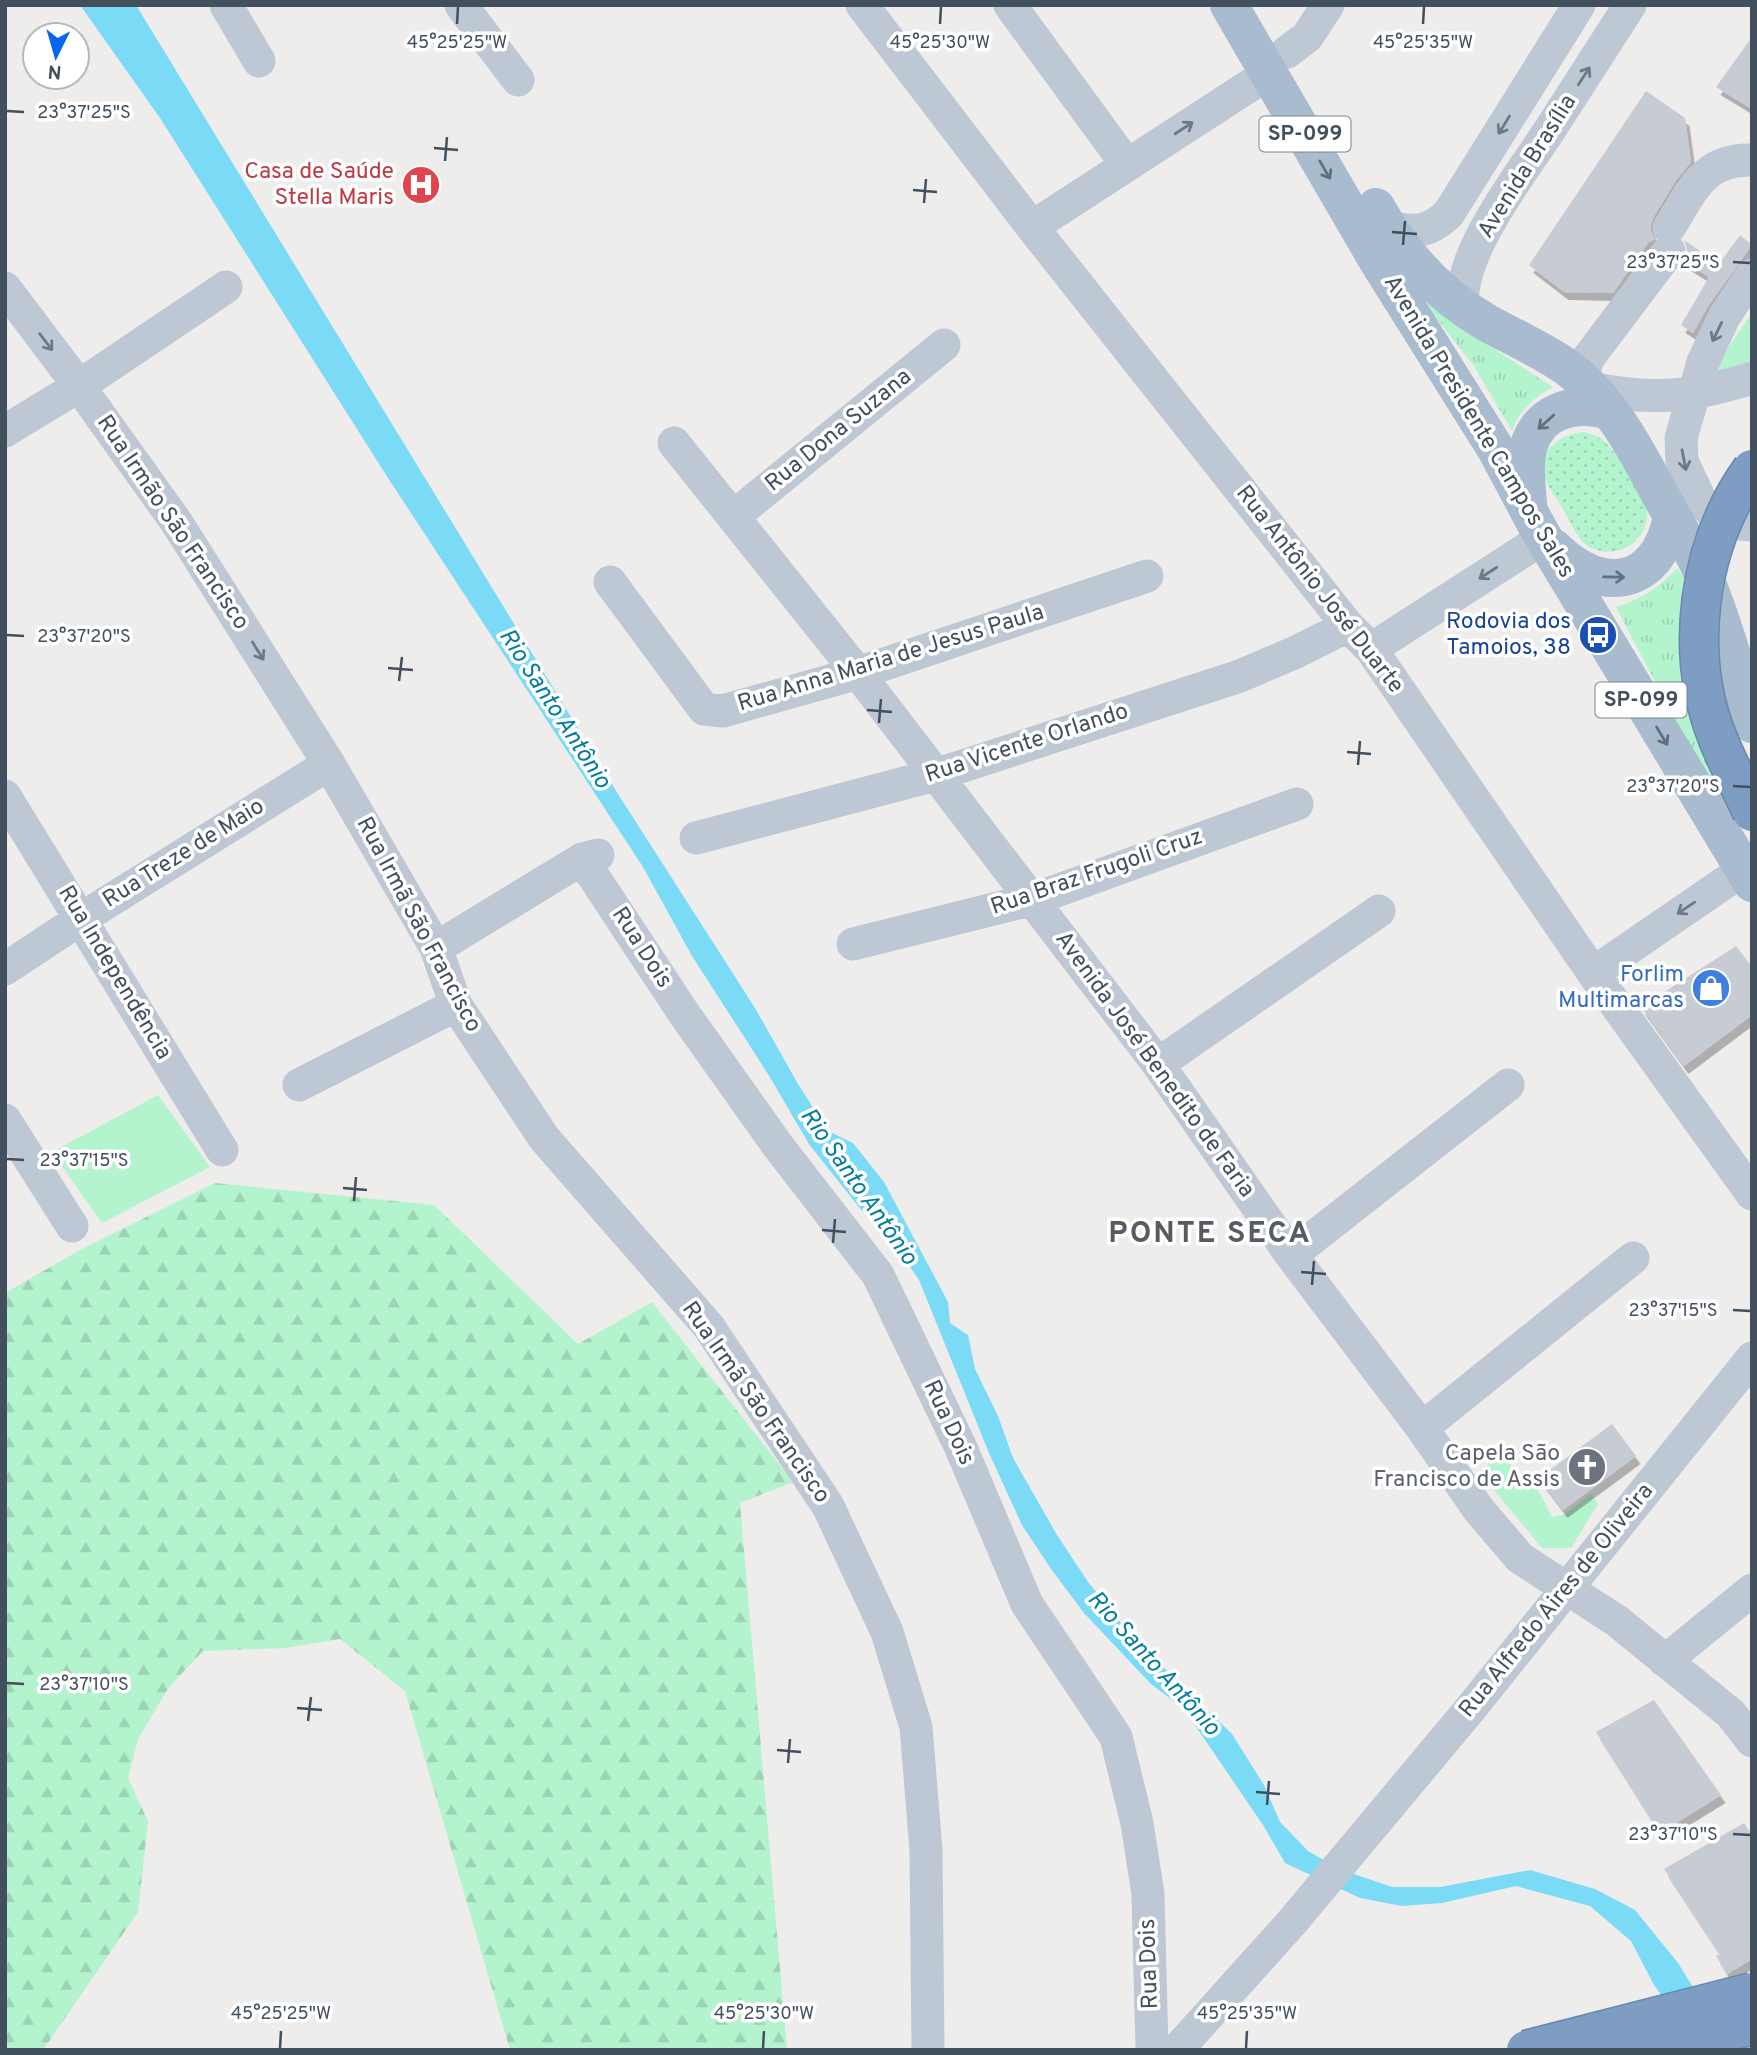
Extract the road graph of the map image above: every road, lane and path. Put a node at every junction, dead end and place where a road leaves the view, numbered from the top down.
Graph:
1 (226, 5) edge
2 (461, 5) edge
3 (862, 5) edge
4 (1010, 5) edge
5 (1229, 5) edge
6 (1259, 5) edge
7 (1328, 5) edge
8 (1630, 5) edge
9 (1577, 8) edge
10 (1611, 34) junction
11 (259, 61) dead end
12 (1278, 62) junction
13 (518, 80) dead end
14 (1752, 160) edge
15 (1127, 165) junction
16 (1752, 172) edge
17 (1032, 227) junction
18 (1387, 227) junction
19 (1669, 240) junction
20 (1752, 275) edge
21 (226, 287) dead end
22 (5, 288) edge
23 (1463, 306) junction
24 (944, 345) dead end
25 (1587, 372) junction
26 (1752, 377) edge
27 (79, 386) junction
28 (1694, 394) junction
29 (5, 431) edge
30 (674, 443) dead end
31 (1752, 469) edge
32 (734, 516) junction
33 (1672, 517) junction
34 (1534, 519) junction
35 (1752, 525) edge
36 (1147, 576) dead end
37 (610, 582) dead end
38 (1360, 637) junction
39 (1752, 649) edge
40 (858, 673) junction
41 (1750, 717) edge
42 (329, 764) junction
43 (935, 775) junction
44 (5, 796) edge
45 (1297, 804) dead end
46 (1752, 812) edge
47 (696, 838) dead end
48 (1747, 877) edge
49 (1034, 899) junction
50 (1379, 911) dead end
51 (82, 918) junction
52 (853, 944) dead end
53 (436, 948) junction
54 (5, 969) edge
55 (1593, 973) junction
56 (456, 1005) junction
57 (1158, 1064) junction
58 (299, 1085) dead end
59 (1508, 1085) dead end
60 (5, 1120) edge
61 (222, 1150) dead end
62 (1752, 1194) edge
63 (72, 1226) dead end
64 (1291, 1255) junction
65 (1633, 1258) dead end
66 (1752, 1358) edge
67 (1422, 1428) junction
68 (1566, 1589) junction
69 (1752, 1590) edge
70 (1665, 1661) junction
71 (1752, 1741) edge
72 (1747, 1982) edge
73 (1752, 2026) edge
74 (928, 2050) edge
75 (1152, 2050) edge
76 (1177, 2050) edge
77 (1526, 2050) edge
78 (1611, 2050) edge
79 (1625, 2050) edge

1 - 11 street
2 - 13 street
3 - 17 street, Rua Antônio José Duarte
4 - 15 street
5 - 12 main road, Avenida Presidente Campos Sales / SP-099
6 - 12 main road, Avenida Presidente Campos Sales / SP-099
7 - 12 street
8 - 10 street, Avenida Brasília
9 - 10 street, Avenida Brasília
9 -> 18 street, Avenida Brasília
23 -> 10 street, Avenida Brasília
15 -> 12 street
12 - 18 main road, Avenida Presidente Campos Sales / SP-099
12 -> 34 main road, Avenida Presidente Campos Sales / SP-099
14 - 19 street
15 - 17 street
16 - 19 street
17 - 38 street, Rua Antônio José Duarte
18 - 23 main road, Avenida Presidente Campos Sales / SP-099
19 - 25 street
20 -> 28 street
21 - 27 street
22 -> 27 street, Rua Irmão São Francisco
23 - 25 main road, Avenida Presidente Campos Sales / SP-099
24 - 32 street, Rua Dona Suzana
25 - 28 street
25 - 33 main road, Avenida Presidente Campos Sales / SP-099
25 -> 34 main road, SP-099
26 - 28 street
27 - 29 street
27 -> 42 street, Rua Irmão São Francisco
28 -> 35 street
30 - 32 street, Avenida José Benedito de Faria
31 - 46 highway, bridge
32 - 40 street, Avenida José Benedito de Faria
34 -> 33 main road, SP-099
33 - 41 main road, Avenida Presidente Campos Sales / SP-099
34 -> 38 street, Rua Vicente Orlando
34 -> 48 main road, Avenida Presidente Campos Sales / SP-099
36 - 40 street, Rua Anna Maria de Jesus Paula
37 - 40 street, Rua Anna Maria de Jesus Paula
38 - 43 street, Rua Vicente Orlando
38 - 55 street, Rua Antônio José Duarte
39 - 41 street
40 - 43 street, Avenida José Benedito de Faria
42 - 51 street, Rua Treze de Maio
42 - 53 street, Rua Irmã São Francisco
43 - 47 street, Rua Vicente Orlando
43 - 49 street, Avenida José Benedito de Faria
44 - 51 street, Rua Independência
45 - 49 street, Rua Braz Frugoli Cruz
48 -> 55 street
49 - 52 street, Rua Braz Frugoli Cruz
49 - 57 street, Avenida José Benedito de Faria
50 - 57 street
51 - 54 street, Rua Treze de Maio
51 - 61 street, Rua Independência
53 - 56 street, Rua Irmã São Francisco
53 - 75 street, Rua Dois
55 - 62 street, Rua Antônio José Duarte
56 - 58 street
56 - 74 street, Rua Irmã São Francisco
57 - 64 street, Avenida José Benedito de Faria
59 - 64 street
60 - 63 street
64 - 67 street, Avenida José Benedito de Faria
65 - 67 street
66 - 68 street, Rua Alfredo Aires de Oliveira
67 - 68 street, Avenida José Benedito de Faria
68 - 70 street, Avenida José Benedito de Faria
68 - 76 street, Rua Alfredo Aires de Oliveira
69 - 70 street
70 - 71 street, Avenida José Benedito de Faria
72 - 77 highway, bridge
72 - 79 street, bridge
73 - 78 highway, bridge

